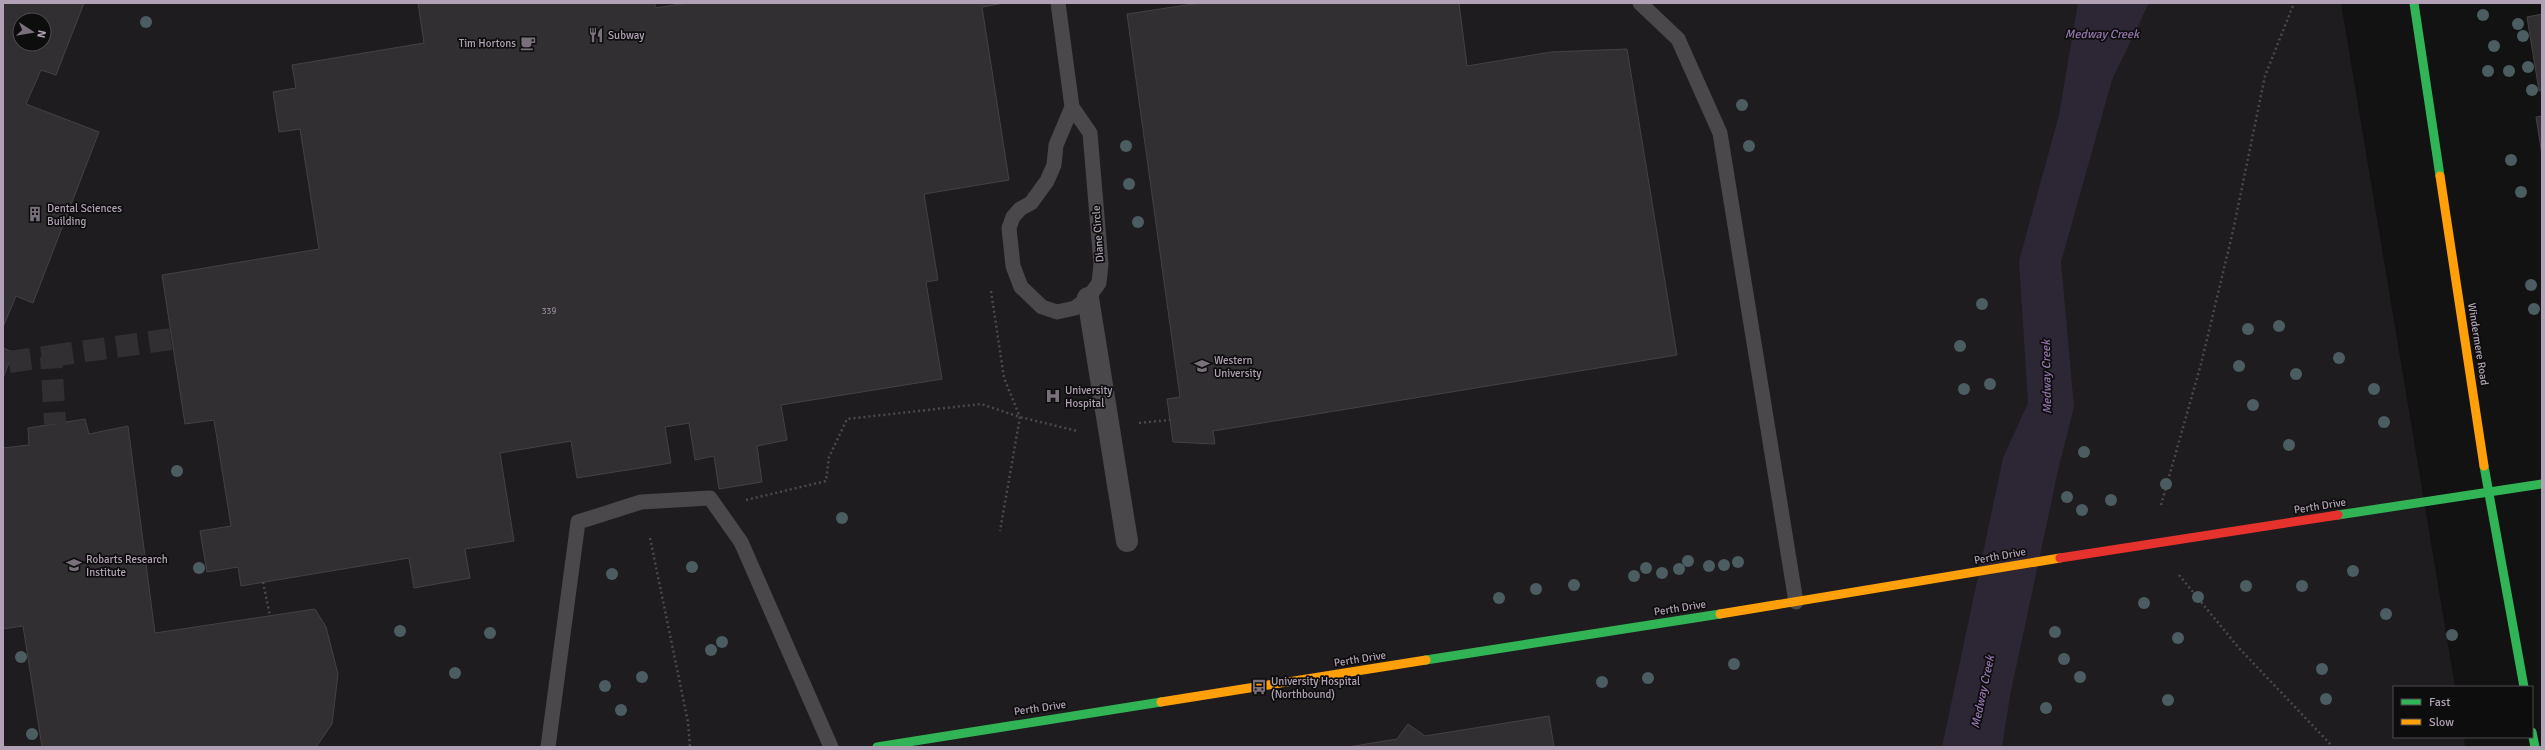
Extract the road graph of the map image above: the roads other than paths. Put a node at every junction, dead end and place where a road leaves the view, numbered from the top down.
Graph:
1 (1058, 3) edge
2 (1640, 3) edge
3 (2414, 3) edge
4 (1072, 107) junction
5 (1088, 298) junction
6 (2542, 484) edge
7 (2488, 493) junction
8 (1127, 541) dead end
9 (1796, 602) junction
10 (2524, 686) edge
11 (2533, 737) edge
12 (548, 747) edge
13 (831, 747) edge
14 (877, 747) edge
15 (2535, 747) edge

1 - 4 lane
2 - 9 lane
3 - 7 street, Windermere Road
4 - 5 lane, Diane Circle
4 - 5 lane, Diane Circle
5 - 8 street
6 - 7 street, Perth Drive
7 - 9 street, Perth Drive
7 - 10 street, Windermere Road
9 - 14 street, Perth Drive
11 - 15 street
12 - 13 lane

